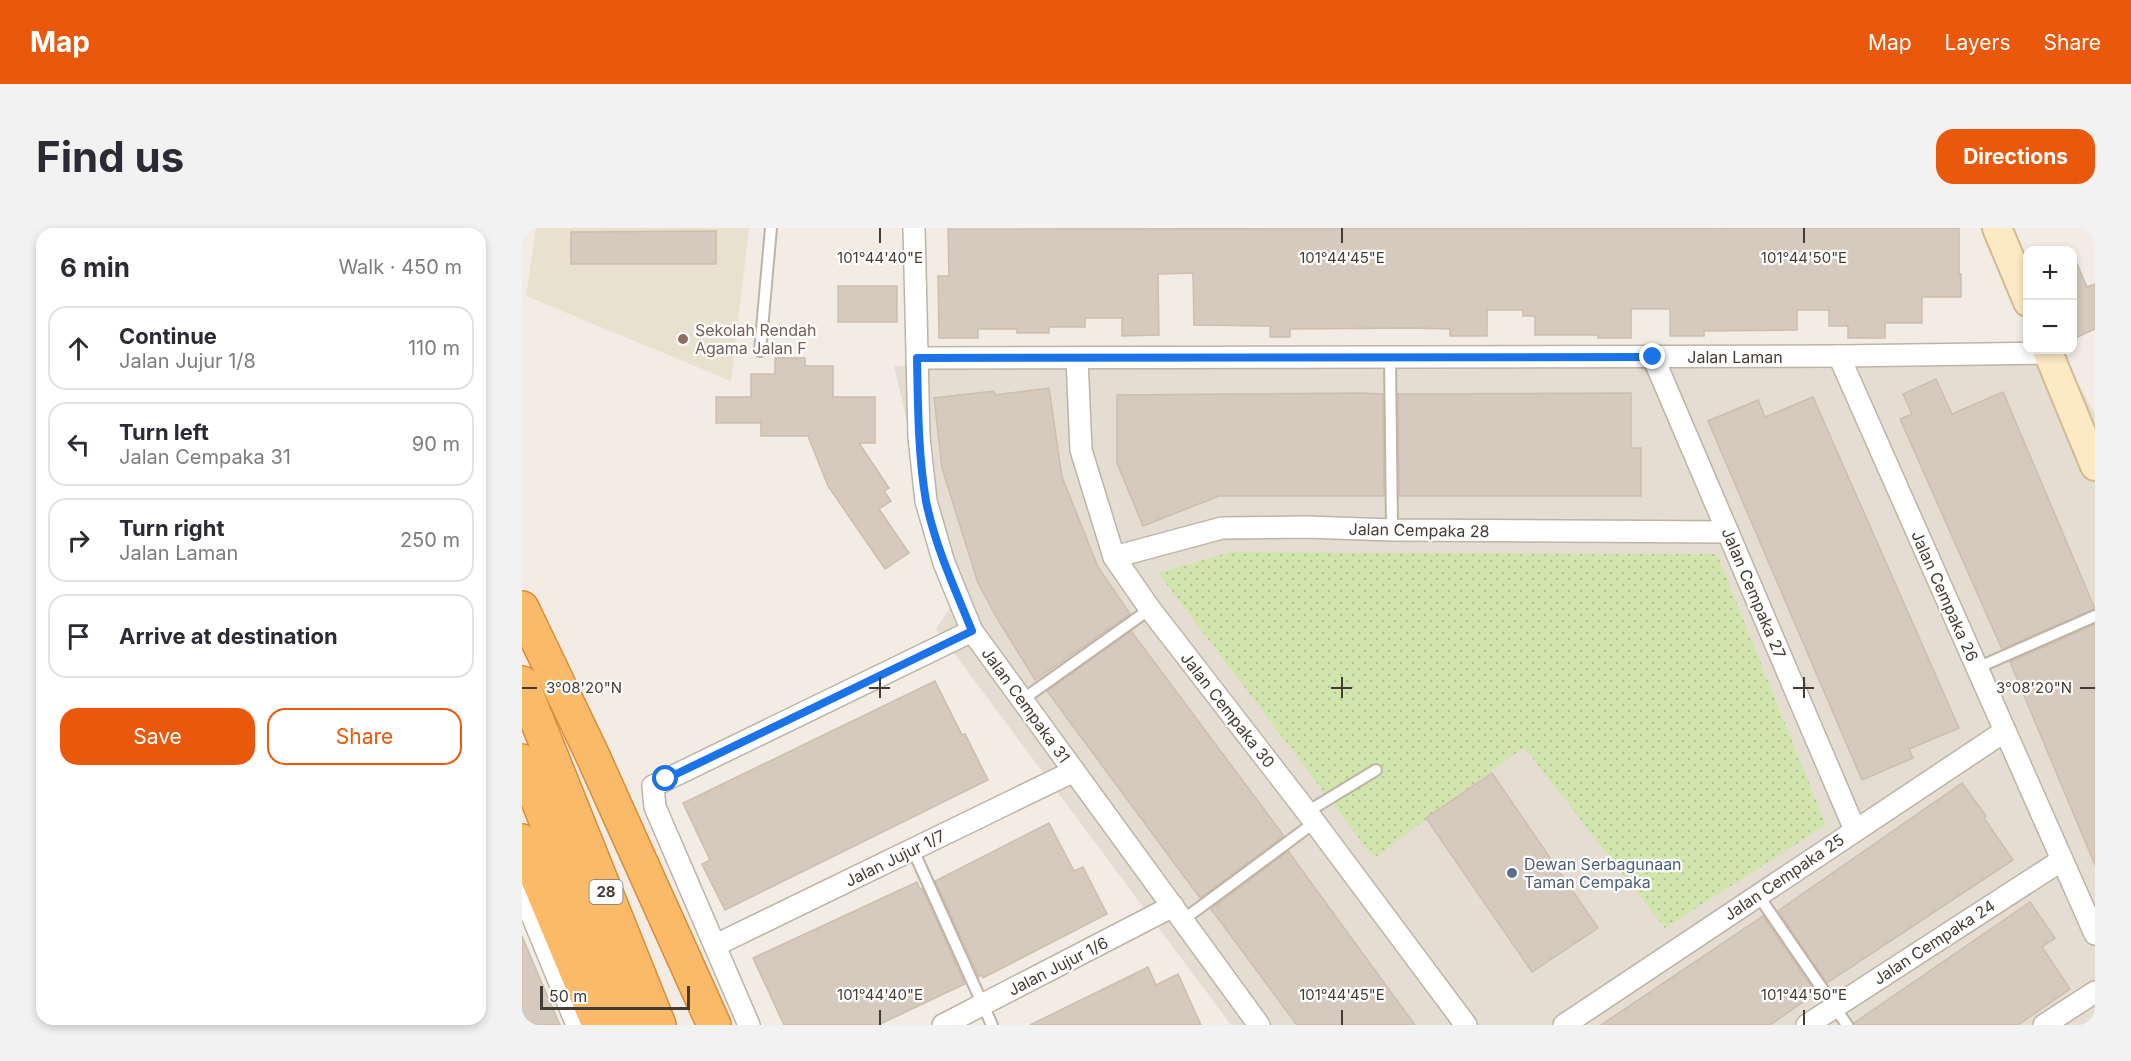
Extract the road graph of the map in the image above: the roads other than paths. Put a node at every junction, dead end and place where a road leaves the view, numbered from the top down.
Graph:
1 (771, 228) edge
2 (914, 228) edge
3 (1997, 228) edge
4 (2027, 300) edge
5 (760, 351) dead end
6 (2023, 352) edge
7 (2049, 354) edge
8 (1839, 356) junction
9 (1390, 357) junction
10 (1653, 357) junction
11 (917, 358) junction
12 (1077, 358) junction
13 (2095, 466) edge
14 (1392, 530) junction
15 (1728, 532) junction
16 (1114, 557) junction
17 (522, 608) edge
18 (1150, 609) junction
19 (2095, 616) edge
20 (972, 631) junction
21 (1977, 668) junction
22 (522, 683) edge
23 (1022, 700) junction
24 (2005, 731) junction
25 (534, 763) edge
26 (1376, 770) dead end
27 (1074, 771) junction
28 (1311, 817) junction
29 (1855, 830) junction
30 (522, 841) edge
31 (913, 850) junction
32 (2062, 860) junction
33 (522, 891) edge
34 (1758, 895) junction
35 (1178, 913) junction
36 (2095, 934) edge
37 (716, 945) junction
38 (2095, 992) edge
39 (983, 1004) junction
40 (1834, 1006) junction
41 (1572, 1023) edge
42 (577, 1025) edge
43 (598, 1025) edge
44 (628, 1025) edge
45 (658, 1025) edge
46 (714, 1025) edge
47 (749, 1025) edge
48 (943, 1025) edge
49 (992, 1025) edge
50 (1259, 1025) edge
51 (1466, 1025) edge
52 (1807, 1025) edge
53 (1847, 1025) edge
54 (2044, 1025) edge

1 - 5 lane
2 - 11 street, Jalan Cempaka 31
3 - 4 street
6 - 8 street, Jalan Laman
7 - 13 street
8 - 10 street, Jalan Laman
8 - 21 street, Jalan Cempaka 26
9 - 10 street, Jalan Laman
9 - 12 street, Jalan Laman
9 - 14 lane
10 - 15 street, Jalan Cempaka 27
11 - 12 street, Jalan Laman
11 - 20 street, Jalan Cempaka 31
12 - 16 street, Jalan Cempaka 30
14 - 15 street, Jalan Cempaka 28
14 - 16 street, Jalan Cempaka 28
15 - 29 street, Jalan Cempaka 27
16 - 18 street, Jalan Cempaka 30
17 - 46 highway
18 - 23 lane
18 - 28 street, Jalan Cempaka 30
19 - 21 lane
20 - 23 street, Jalan Cempaka 31
20 - 37 street
21 - 24 street, Jalan Cempaka 26
22 - 25 highway, 28
23 - 27 street, Jalan Cempaka 31
24 - 29 street, Jalan Cempaka 25
24 - 32 street, Jalan Cempaka 26
25 - 44 highway, 28
25 - 45 highway, 28
26 - 28 lane
27 - 31 street, Jalan Jujur 1/7
27 - 35 street, Jalan Cempaka 31
28 - 35 lane
28 - 51 street, Jalan Cempaka 30
29 - 34 street, Jalan Cempaka 25
30 - 43 highway
31 - 37 street, Jalan Jujur 1/7
31 - 39 lane
32 - 36 street, Jalan Cempaka 26
32 - 40 street, Jalan Cempaka 24
33 - 42 street
34 - 40 lane
34 - 41 street, Jalan Cempaka 25
35 - 39 street, Jalan Jujur 1/6
35 - 50 street, Jalan Cempaka 31
37 - 47 street
38 - 54 street
39 - 48 street, Jalan Jujur 1/6
39 - 49 lane
40 - 52 street, Jalan Cempaka 24
40 - 53 lane

